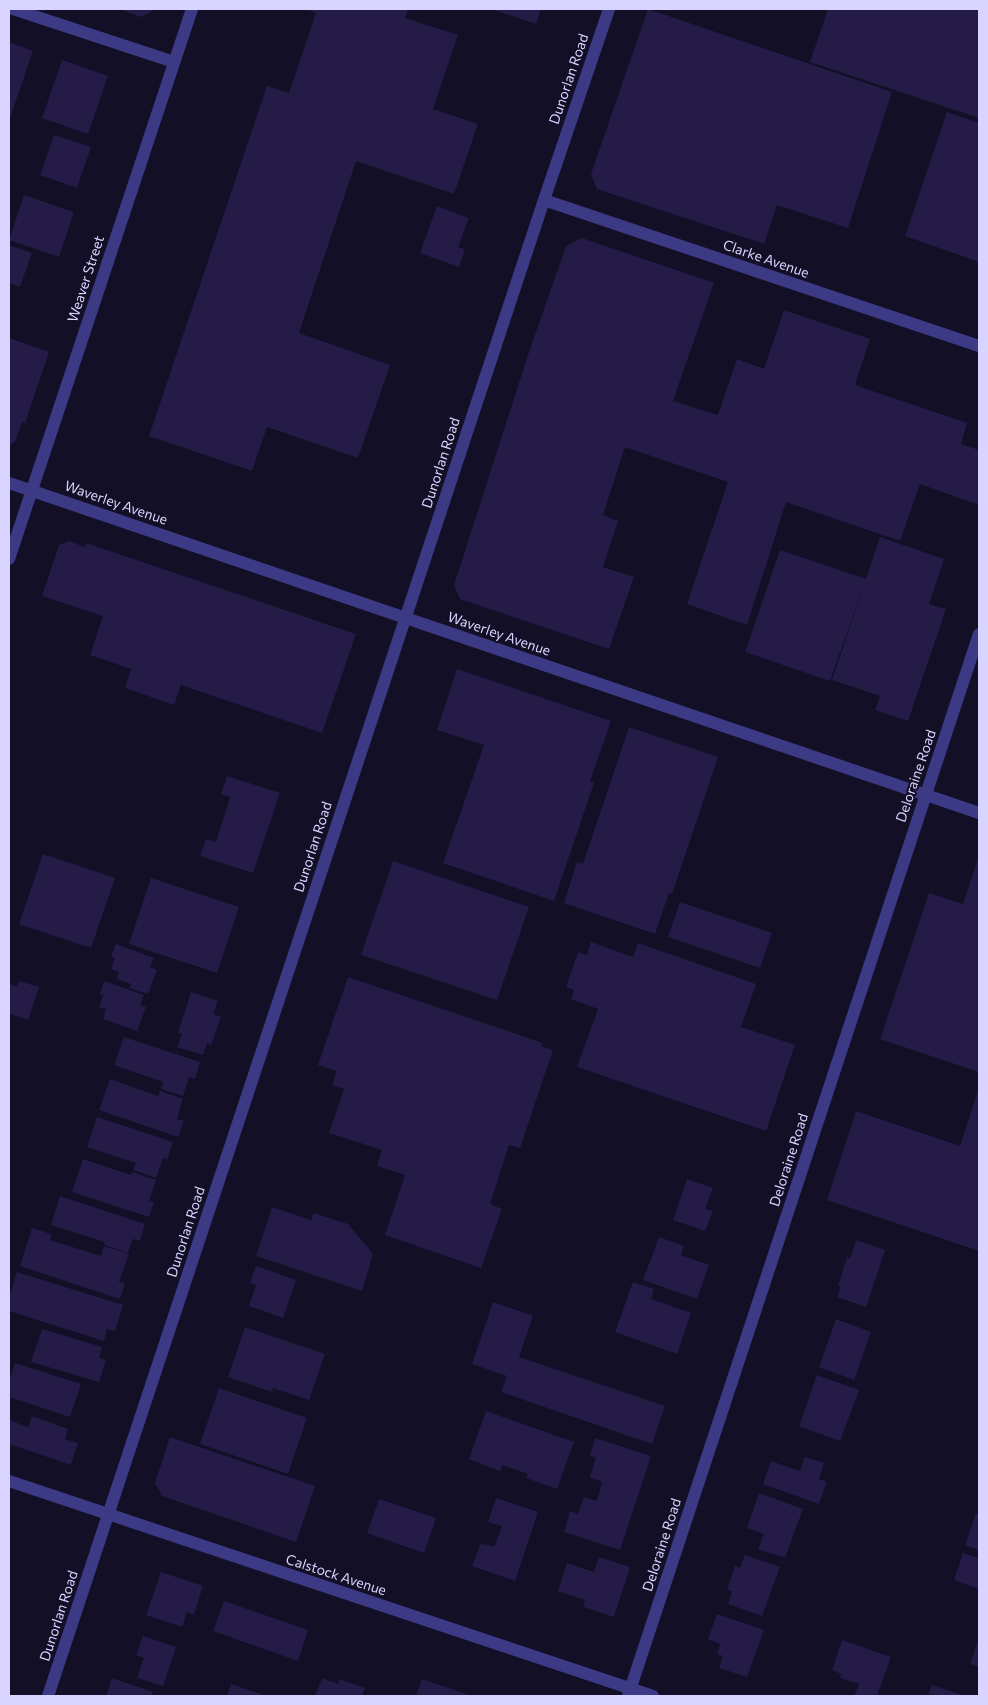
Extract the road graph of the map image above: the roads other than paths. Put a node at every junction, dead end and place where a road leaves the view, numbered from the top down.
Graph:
1 (14, 9) edge
2 (192, 9) edge
3 (609, 9) edge
4 (174, 62) junction
5 (544, 200) junction
6 (979, 346) edge
7 (9, 483) edge
8 (31, 491) junction
9 (9, 560) edge
10 (405, 618) junction
11 (979, 634) edge
12 (925, 795) junction
13 (979, 813) edge
14 (9, 1481) edge
15 (108, 1515) junction
16 (629, 1693) edge
17 (48, 1696) edge
18 (654, 1696) edge

1 - 4 street
2 - 4 street, Weaver Street
3 - 5 street, Dunorlan Road
4 - 8 street, Weaver Street
5 - 6 street, Clarke Avenue
5 - 10 street, Dunorlan Road
7 - 8 street, Waverley Avenue
8 - 9 street, Weaver Street
8 - 10 street, Waverley Avenue
10 - 12 street, Waverley Avenue
10 - 15 street, Dunorlan Road
11 - 12 street, Deloraine Road
12 - 13 street, Waverley Avenue
12 - 16 street, Deloraine Road
14 - 15 street, Calstock Avenue
15 - 16 street, Calstock Avenue
15 - 17 street, Dunorlan Road
16 - 18 street, Calstock Avenue

